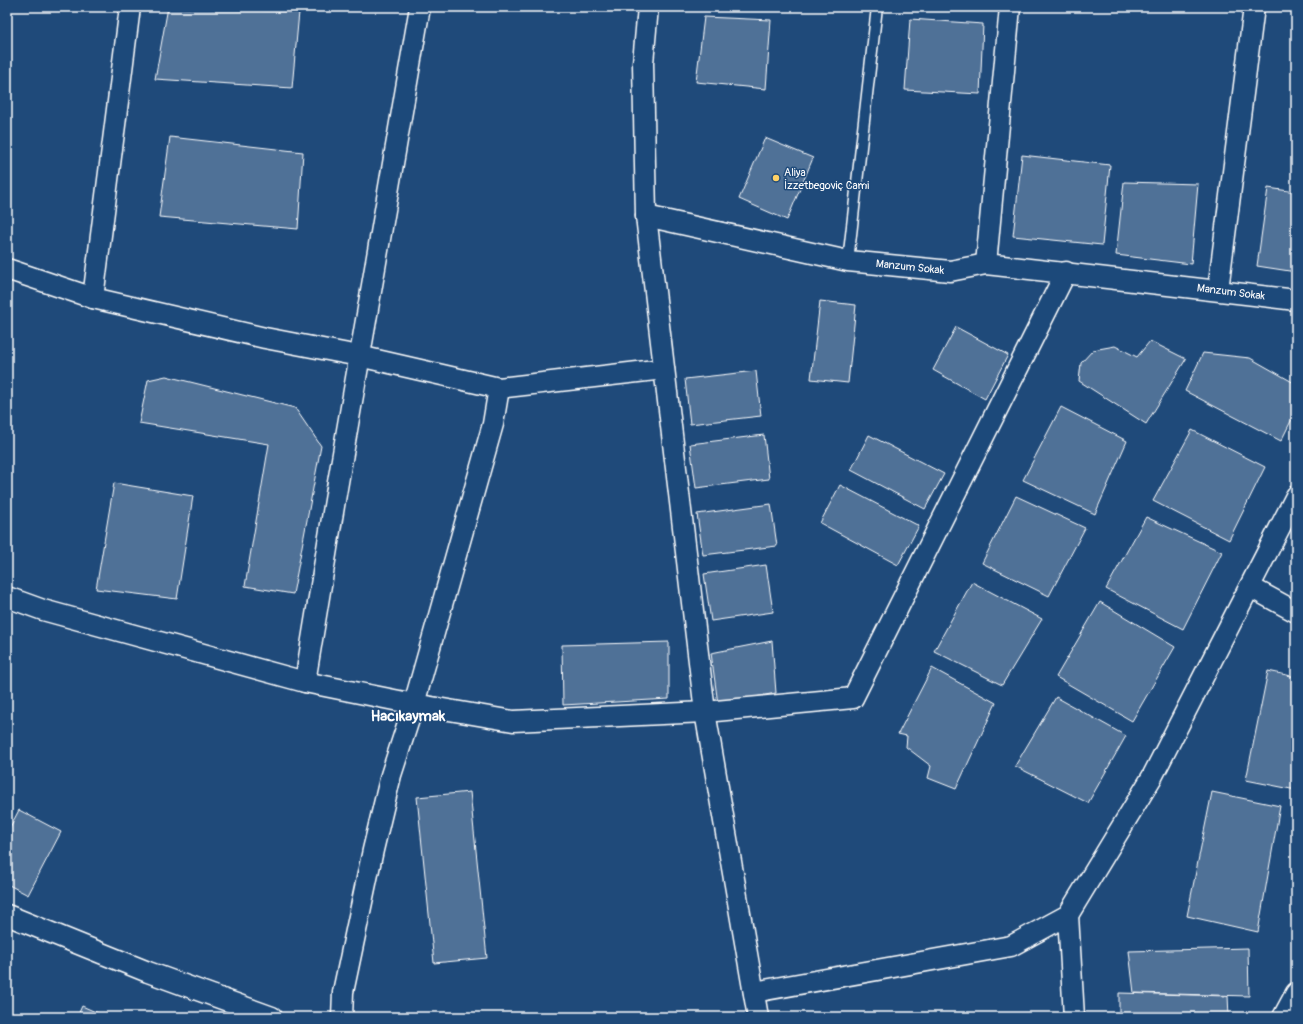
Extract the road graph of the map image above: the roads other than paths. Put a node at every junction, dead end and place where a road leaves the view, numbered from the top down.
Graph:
1 (130, 7) edge
2 (420, 7) edge
3 (648, 7) edge
4 (877, 7) edge
5 (1010, 7) edge
6 (1254, 7) edge
7 (646, 216) junction
8 (848, 261) junction
9 (986, 264) junction
10 (7, 269) edge
11 (1066, 272) junction
12 (1218, 290) junction
13 (93, 298) junction
14 (1296, 300) edge
15 (359, 356) junction
16 (664, 370) junction
17 (499, 388) junction
18 (1296, 496) edge
19 (1250, 587) junction
20 (7, 597) edge
21 (1296, 612) edge
22 (305, 682) junction
23 (414, 704) junction
24 (705, 712) junction
25 (7, 915) edge
26 (1068, 915) junction
27 (754, 992) junction
28 (1296, 993) edge
29 (272, 1017) edge
30 (342, 1017) edge
31 (758, 1017) edge
32 (1074, 1017) edge
33 (1283, 1017) edge

1 - 13 street
2 - 15 street
3 - 7 street
4 - 8 lane
5 - 9 street
6 - 12 street
7 - 8 street, Manzum Sokak
7 - 16 street
8 - 9 street, Manzum Sokak
9 - 11 street, Manzum Sokak
10 - 13 street
11 - 12 street, Manzum Sokak
11 - 24 street
12 - 14 street, Manzum Sokak
13 - 15 street
15 - 17 street
15 - 22 street
16 - 17 street
16 - 24 street
17 - 23 street
18 - 19 street
19 - 21 street
19 - 26 street
20 - 22 street
22 - 23 street
23 - 24 street
23 - 30 street
24 - 27 street
25 - 29 street
26 - 27 street
26 - 32 street
27 - 31 street
28 - 33 street

